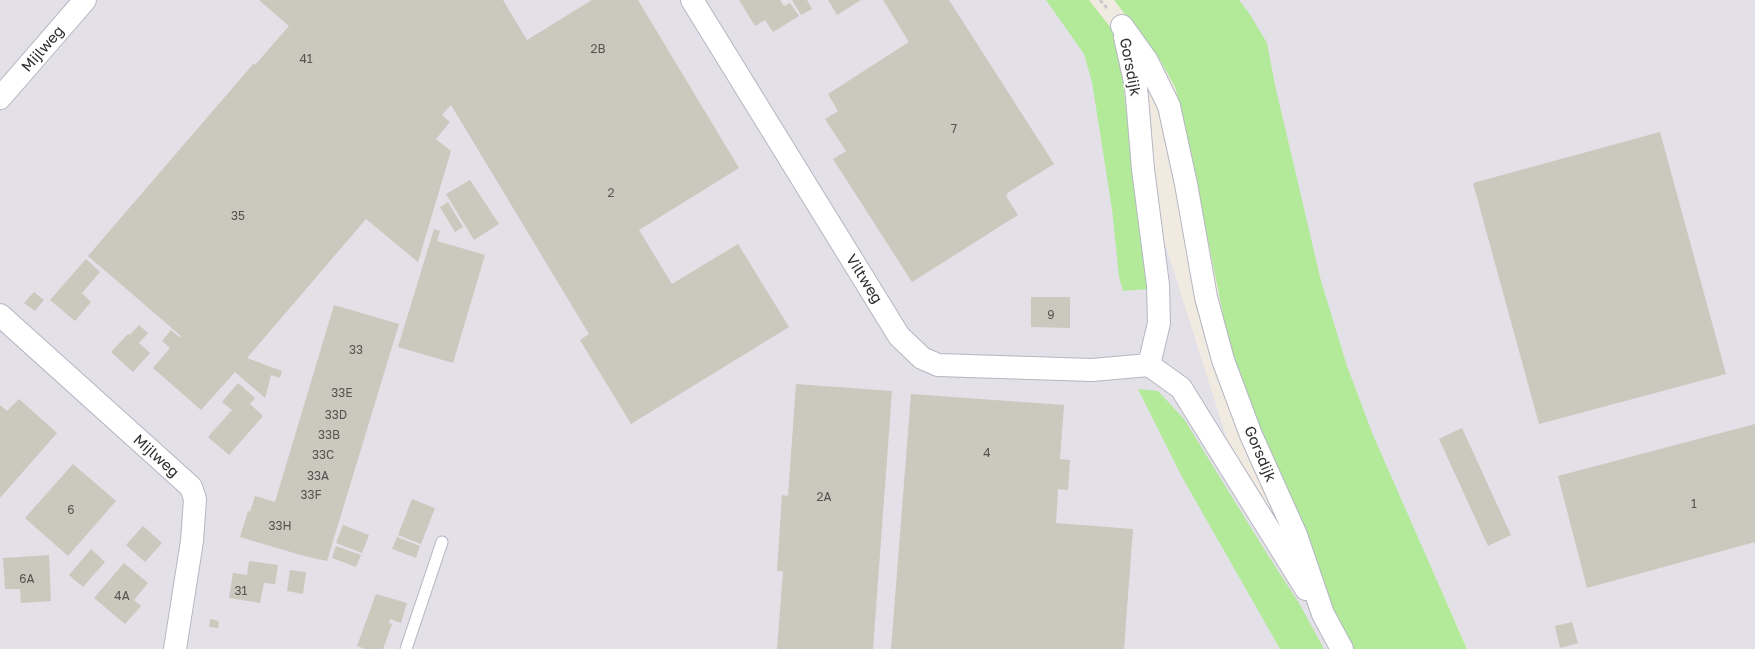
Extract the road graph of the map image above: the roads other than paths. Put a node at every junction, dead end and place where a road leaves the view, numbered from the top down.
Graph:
1 (85, 0) edge
2 (692, 0) edge
3 (0, 98) edge
4 (0, 315) edge
5 (1149, 365) junction
6 (442, 542) dead end
7 (1323, 614) junction
8 (175, 649) edge
9 (406, 649) edge
10 (1342, 649) edge

1 - 3 street, Mijlweg
2 - 5 street, Viltweg
4 - 8 street, Mijlweg
5 - 7 street, Gorsdijk
5 - 7 street, Gorsdijk
6 - 9 lane
7 - 10 street, Gorsdijk

